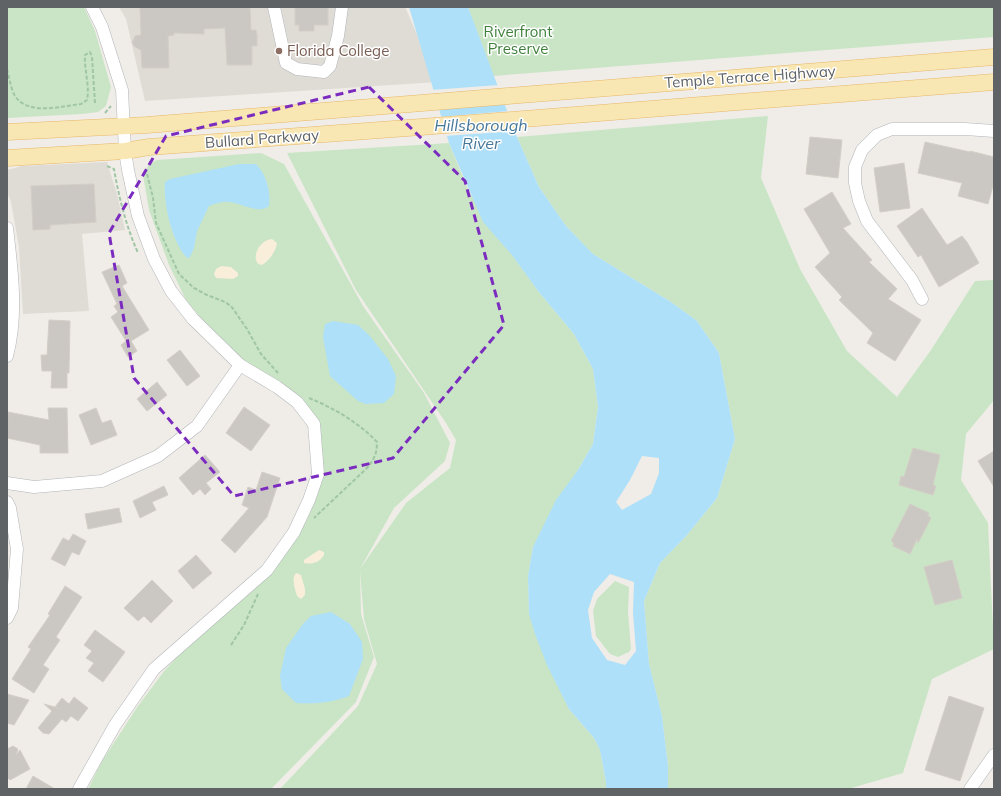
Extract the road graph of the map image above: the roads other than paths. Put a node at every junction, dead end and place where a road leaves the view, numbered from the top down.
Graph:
1 (92, 7) edge
2 (274, 7) edge
3 (342, 7) edge
4 (994, 57) edge
5 (994, 82) edge
6 (506, 95) joint
7 (517, 120) joint
8 (124, 126) junction
9 (7, 132) edge
10 (994, 132) edge
11 (125, 151) junction
12 (7, 158) edge
13 (7, 228) edge
14 (922, 299) dead end
15 (7, 356) edge
16 (240, 365) junction
17 (7, 483) edge
18 (7, 502) edge
19 (7, 618) edge
20 (994, 755) edge
21 (79, 789) edge
22 (970, 789) edge

1 - 8 street
2 - 3 street
4 - 6 main road, Temple Terrace Highway
5 - 7 main road, Temple Terrace Highway
6 - 8 main road, Bullard Parkway
7 - 11 main road, Bullard Parkway
8 - 9 main road, Bullard Parkway
8 - 11 street
10 - 14 street
11 - 12 main road, Bullard Parkway
11 - 16 street
13 - 15 street
16 - 17 street
16 - 21 street
18 - 19 street
20 - 22 street

